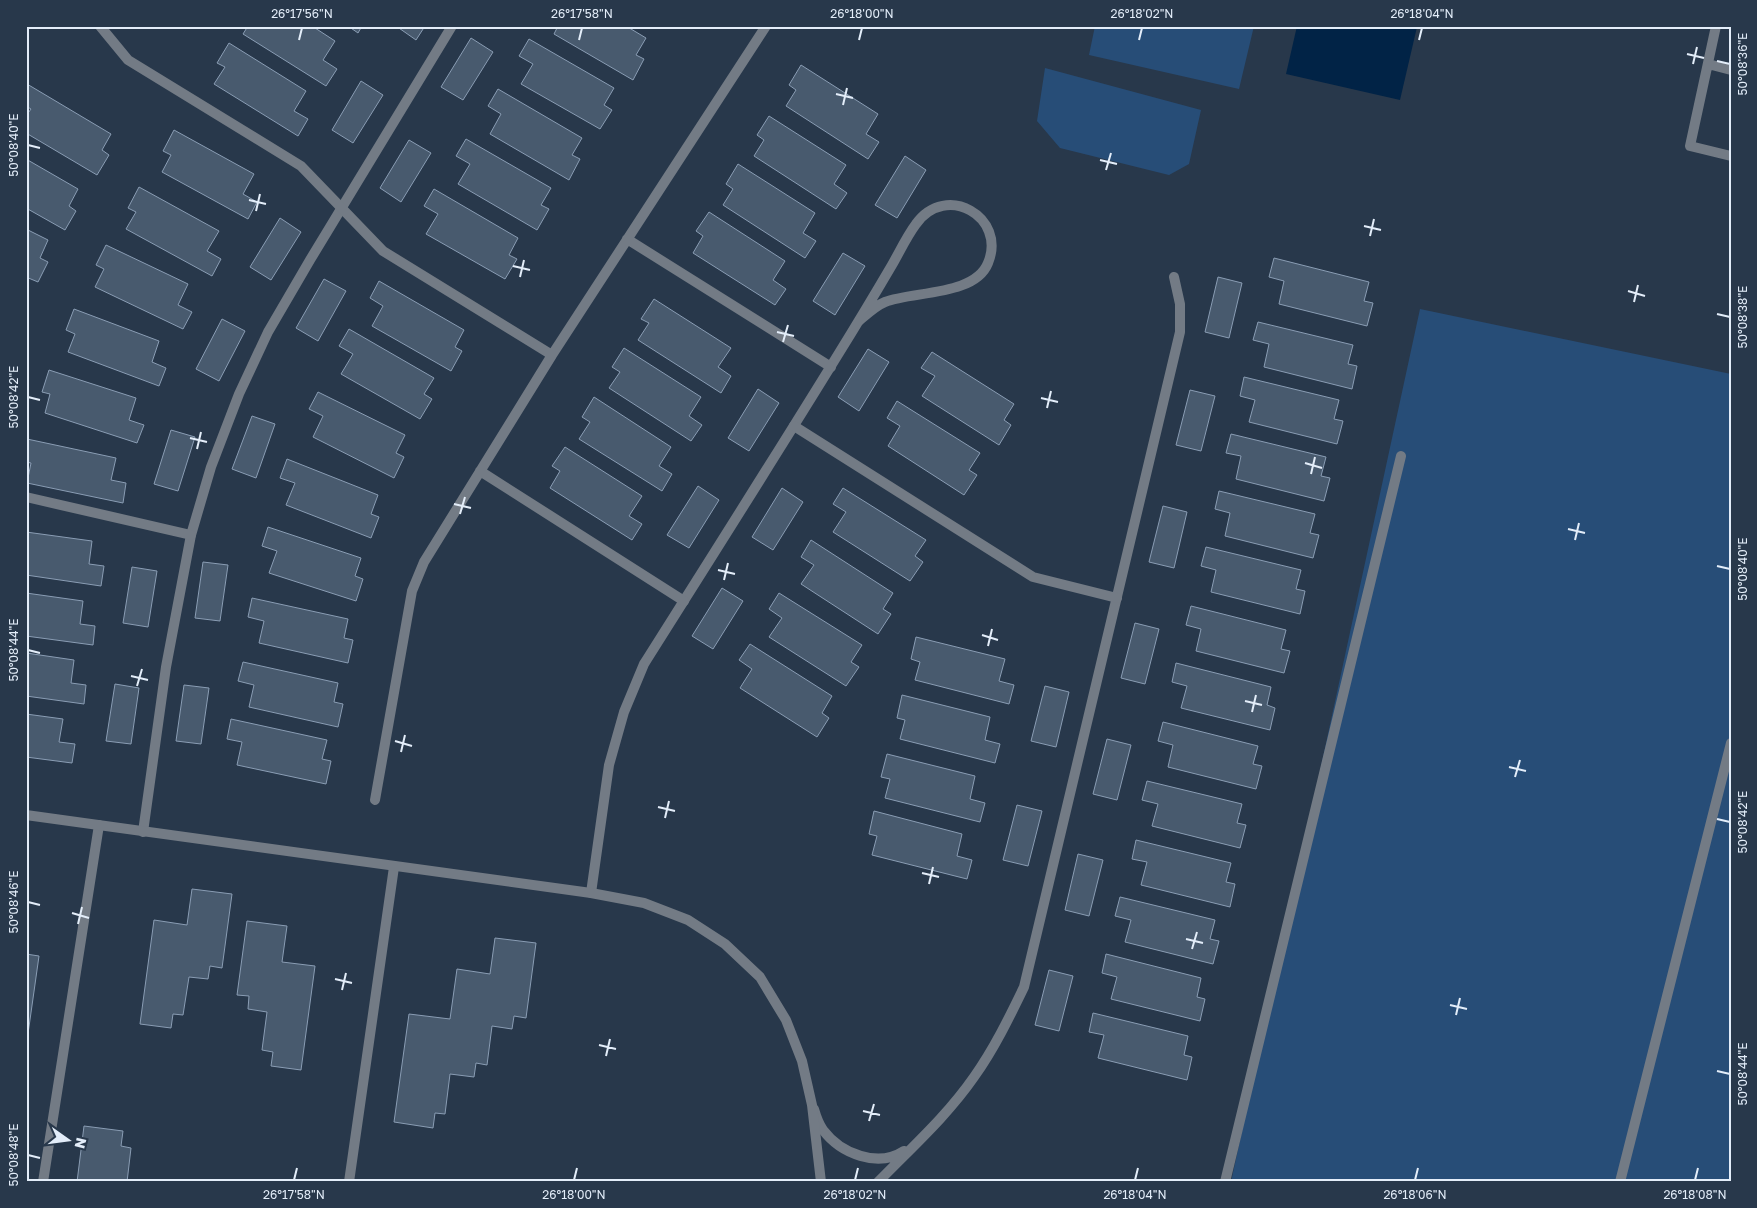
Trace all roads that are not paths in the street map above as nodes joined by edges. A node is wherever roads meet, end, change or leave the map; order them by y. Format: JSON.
{"nodes":[{"id":1,"x":100,"y":26,"type":"edge"},
{"id":2,"x":452,"y":26,"type":"edge"},
{"id":3,"x":766,"y":26,"type":"edge"},
{"id":4,"x":1716,"y":26,"type":"edge"},
{"id":5,"x":1708,"y":64,"type":"junction"},
{"id":6,"x":1731,"y":70,"type":"edge"},
{"id":7,"x":1731,"y":156,"type":"edge"},
{"id":8,"x":341,"y":208,"type":"junction"},
{"id":9,"x":627,"y":239,"type":"junction"},
{"id":10,"x":1174,"y":277,"type":"dead end"},
{"id":11,"x":859,"y":321,"type":"junction"},
{"id":12,"x":552,"y":355,"type":"junction"},
{"id":13,"x":831,"y":367,"type":"junction"},
{"id":14,"x":794,"y":426,"type":"junction"},
{"id":15,"x":1401,"y":456,"type":"dead end"},
{"id":16,"x":480,"y":471,"type":"junction"},
{"id":17,"x":26,"y":497,"type":"edge"},
{"id":18,"x":191,"y":534,"type":"junction"},
{"id":19,"x":1116,"y":598,"type":"junction"},
{"id":20,"x":684,"y":601,"type":"junction"},
{"id":21,"x":1731,"y":743,"type":"edge"},
{"id":22,"x":375,"y":800,"type":"dead end"},
{"id":23,"x":26,"y":815,"type":"edge"},
{"id":24,"x":99,"y":825,"type":"junction"},
{"id":25,"x":143,"y":832,"type":"junction"},
{"id":26,"x":394,"y":867,"type":"junction"},
{"id":27,"x":590,"y":893,"type":"junction"},
{"id":28,"x":812,"y":1105,"type":"junction"},
{"id":29,"x":916,"y":1143,"type":"junction"},
{"id":30,"x":43,"y":1182,"type":"edge"},
{"id":31,"x":349,"y":1182,"type":"edge"},
{"id":32,"x":820,"y":1182,"type":"edge"},
{"id":33,"x":878,"y":1182,"type":"edge"},
{"id":34,"x":1225,"y":1182,"type":"edge"},
{"id":35,"x":1620,"y":1182,"type":"edge"}],
"edges":[{"from":1,"to":8,"type":"street"},
{"from":2,"to":8,"type":"street"},
{"from":3,"to":9,"type":"street"},
{"from":4,"to":5,"type":"street"},
{"from":5,"to":6,"type":"street"},
{"from":5,"to":7,"type":"street"},
{"from":8,"to":12,"type":"street"},
{"from":8,"to":18,"type":"street"},
{"from":9,"to":12,"type":"street"},
{"from":9,"to":13,"type":"street"},
{"from":10,"to":19,"type":"street"},
{"from":11,"to":11,"type":"street"},
{"from":11,"to":13,"type":"street"},
{"from":12,"to":16,"type":"street"},
{"from":13,"to":14,"type":"street"},
{"from":14,"to":19,"type":"street"},
{"from":14,"to":20,"type":"street"},
{"from":15,"to":34,"type":"street"},
{"from":16,"to":20,"type":"street"},
{"from":16,"to":22,"type":"street"},
{"from":17,"to":18,"type":"street"},
{"from":18,"to":25,"type":"street"},
{"from":19,"to":29,"type":"street"},
{"from":20,"to":27,"type":"street"},
{"from":21,"to":35,"type":"street"},
{"from":23,"to":24,"type":"street"},
{"from":24,"to":25,"type":"street"},
{"from":24,"to":30,"type":"street"},
{"from":25,"to":26,"type":"street"},
{"from":26,"to":27,"type":"street"},
{"from":26,"to":31,"type":"street"},
{"from":27,"to":28,"type":"street"},
{"from":28,"to":29,"type":"street"},
{"from":28,"to":32,"type":"street"},
{"from":29,"to":33,"type":"street"}]}
